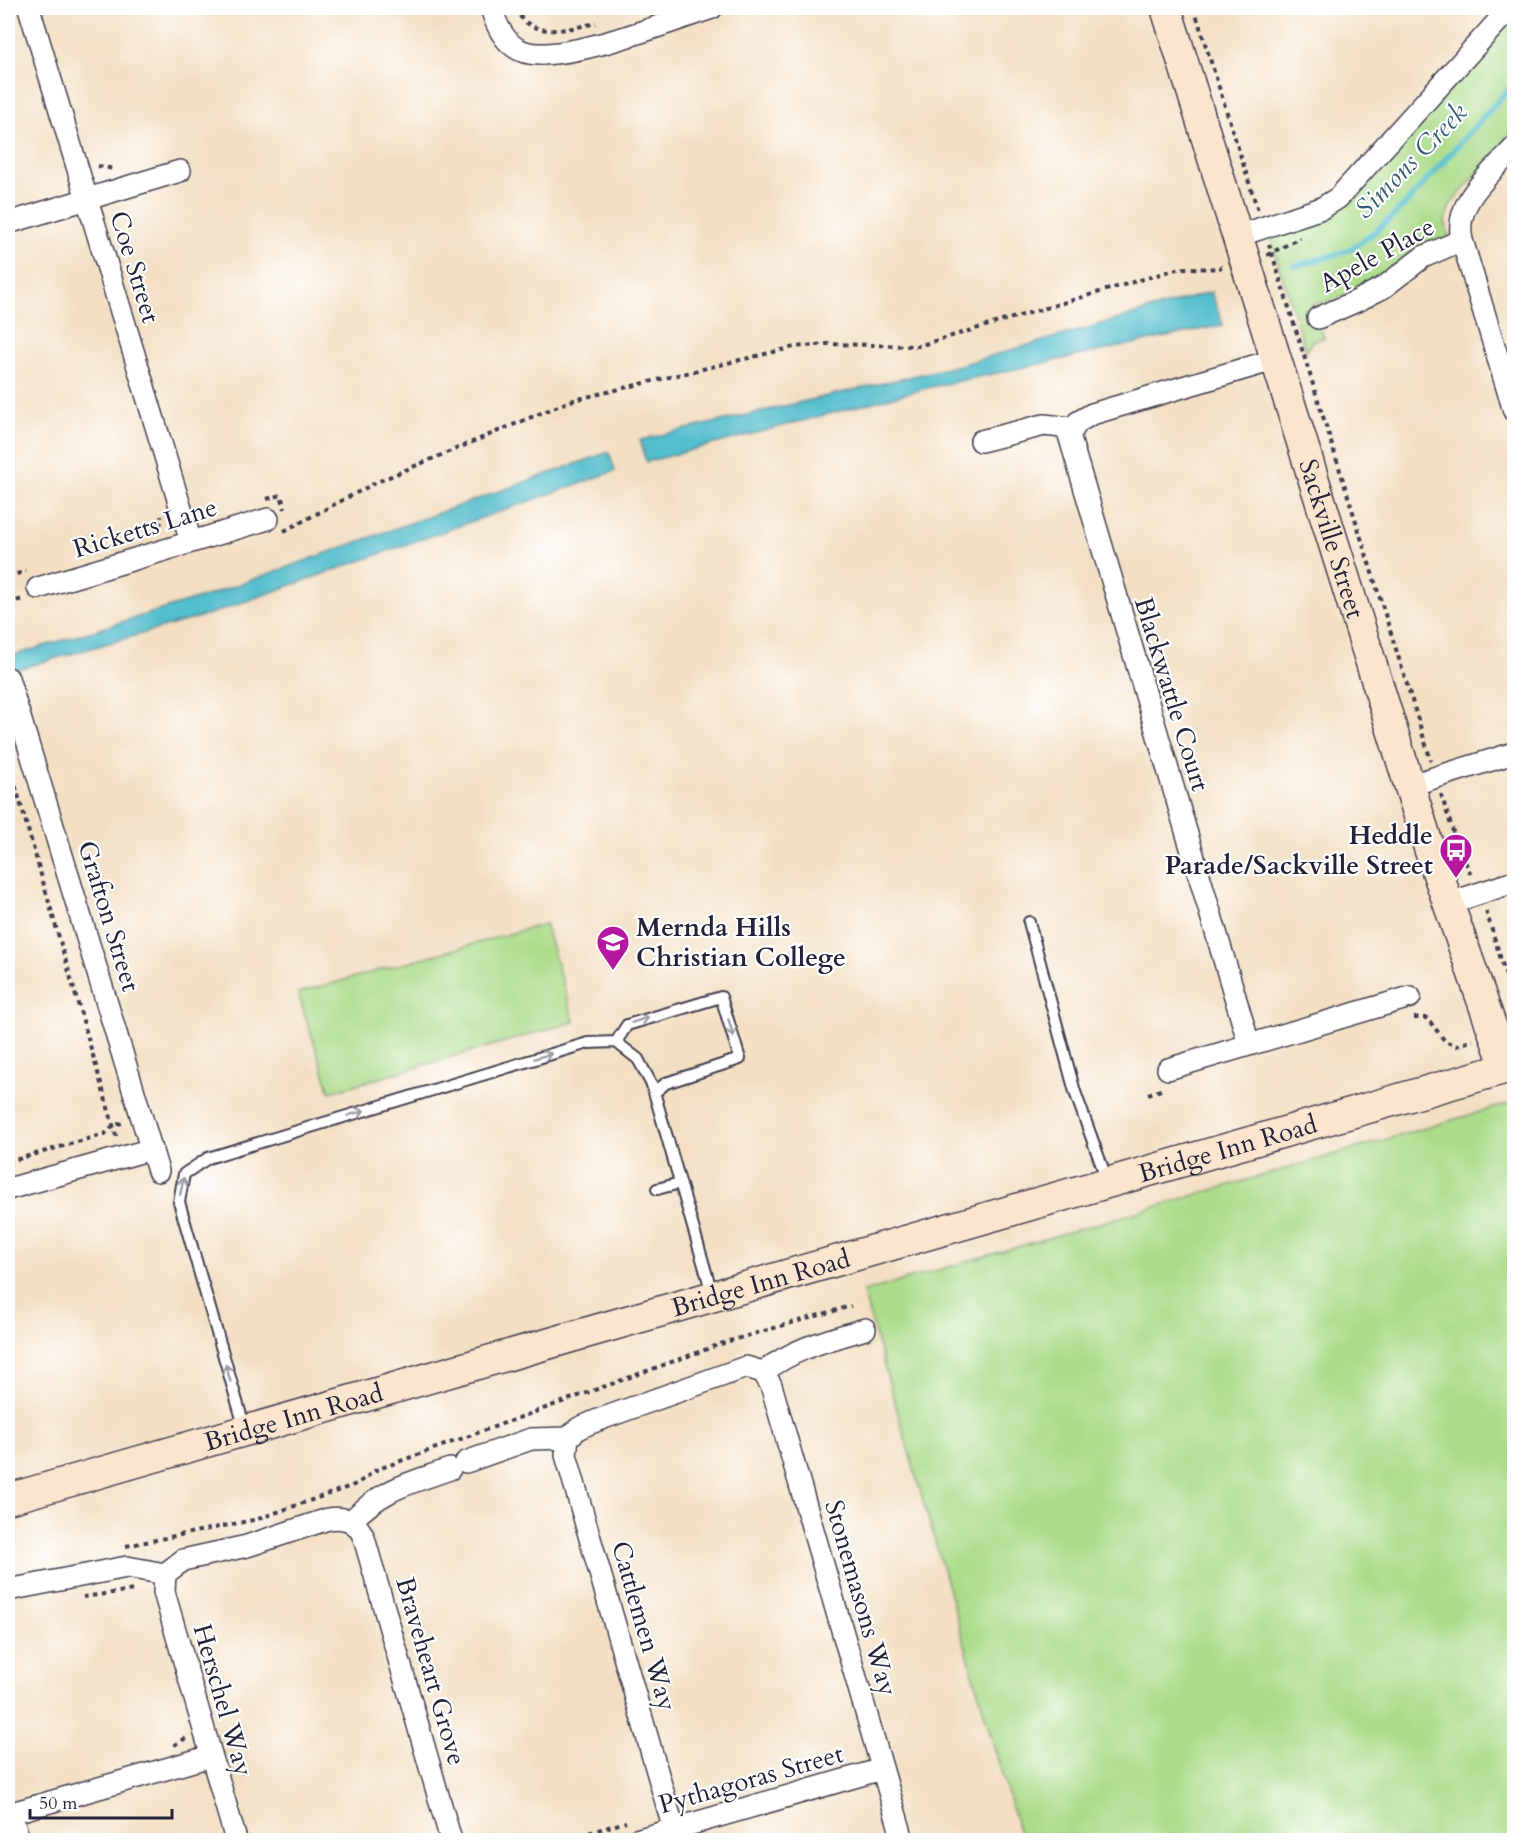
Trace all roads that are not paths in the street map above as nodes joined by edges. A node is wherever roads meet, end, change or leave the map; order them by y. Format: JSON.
{"nodes":[{"id":1,"x":29,"y":8,"type":"edge"},
{"id":2,"x":491,"y":8,"type":"edge"},
{"id":3,"x":712,"y":8,"type":"edge"},
{"id":4,"x":1166,"y":8,"type":"edge"},
{"id":5,"x":1510,"y":8,"type":"edge"},
{"id":6,"x":1515,"y":148,"type":"edge"},
{"id":7,"x":180,"y":171,"type":"dead end"},
{"id":8,"x":86,"y":199,"type":"junction"},
{"id":9,"x":8,"y":223,"type":"edge"},
{"id":10,"x":1462,"y":240,"type":"junction"},
{"id":11,"x":1255,"y":245,"type":"junction"},
{"id":12,"x":1318,"y":318,"type":"dead end"},
{"id":13,"x":1277,"y":359,"type":"junction"},
{"id":14,"x":1515,"y":411,"type":"edge"},
{"id":15,"x":1071,"y":428,"type":"junction"},
{"id":16,"x":981,"y":441,"type":"dead end"},
{"id":17,"x":275,"y":518,"type":"road end"},
{"id":18,"x":191,"y":542,"type":"junction"},
{"id":19,"x":34,"y":593,"type":"road end"},
{"id":20,"x":8,"y":678,"type":"edge"},
{"id":21,"x":16,"y":738,"type":"edge"},
{"id":22,"x":1515,"y":753,"type":"edge"},
{"id":23,"x":1423,"y":781,"type":"junction"},
{"id":24,"x":1515,"y":882,"type":"edge"},
{"id":25,"x":1450,"y":903,"type":"junction"},
{"id":26,"x":1029,"y":922,"type":"dead end"},
{"id":27,"x":1410,"y":997,"type":"dead end"},
{"id":28,"x":616,"y":1042,"type":"junction"},
{"id":29,"x":1249,"y":1044,"type":"junction"},
{"id":30,"x":1510,"y":1067,"type":"edge"},
{"id":31,"x":1169,"y":1078,"type":"road end"},
{"id":32,"x":654,"y":1093,"type":"junction"},
{"id":33,"x":152,"y":1149,"type":"junction"},
{"id":34,"x":158,"y":1171,"type":"dead end"},
{"id":35,"x":680,"y":1183,"type":"junction"},
{"id":36,"x":1108,"y":1183,"type":"junction"},
{"id":37,"x":8,"y":1189,"type":"edge"},
{"id":38,"x":657,"y":1189,"type":"dead end"},
{"id":39,"x":713,"y":1296,"type":"junction"},
{"id":40,"x":865,"y":1329,"type":"dead end"},
{"id":41,"x":763,"y":1372,"type":"junction"},
{"id":42,"x":245,"y":1429,"type":"junction"},
{"id":43,"x":568,"y":1438,"type":"junction"},
{"id":44,"x":8,"y":1499,"type":"edge"},
{"id":45,"x":351,"y":1521,"type":"junction"},
{"id":46,"x":165,"y":1574,"type":"junction"},
{"id":47,"x":8,"y":1590,"type":"edge"},
{"id":48,"x":212,"y":1756,"type":"junction"},
{"id":49,"x":882,"y":1769,"type":"junction"},
{"id":50,"x":9,"y":1814,"type":"edge"},
{"id":51,"x":674,"y":1830,"type":"junction"},
{"id":52,"x":19,"y":1840,"type":"edge"},
{"id":53,"x":236,"y":1840,"type":"edge"},
{"id":54,"x":451,"y":1840,"type":"edge"},
{"id":55,"x":636,"y":1840,"type":"edge"},
{"id":56,"x":903,"y":1840,"type":"edge"}],
"edges":[{"from":1,"to":8,"type":"street","name":"Coe Street"},
{"from":2,"to":3,"type":"street"},
{"from":4,"to":11,"type":"main road","name":"Sackville Street"},
{"from":5,"to":11,"type":"street"},
{"from":6,"to":10,"type":"street"},
{"from":7,"to":8,"type":"street"},
{"from":8,"to":9,"type":"street"},
{"from":8,"to":18,"type":"street","name":"Coe Street"},
{"from":10,"to":12,"type":"street","name":"Apele Place"},
{"from":10,"to":14,"type":"street"},
{"from":11,"to":13,"type":"main road","name":"Sackville Street"},
{"from":13,"to":15,"type":"street"},
{"from":13,"to":23,"type":"main road","name":"Sackville Street"},
{"from":15,"to":16,"type":"street"},
{"from":15,"to":29,"type":"street","name":"Blackwattle Court"},
{"from":17,"to":18,"type":"street","name":"Ricketts Lane"},
{"from":18,"to":19,"type":"street","name":"Ricketts Lane"},
{"from":20,"to":21,"type":"street","name":"Grafton Street"},
{"from":21,"to":33,"type":"street","name":"Grafton Street"},
{"from":22,"to":23,"type":"street"},
{"from":23,"to":25,"type":"main road","name":"Sackville Street"},
{"from":24,"to":25,"type":"street"},
{"from":25,"to":30,"type":"main road","name":"Sackville Street"},
{"from":26,"to":36,"type":"lane"},
{"from":27,"to":29,"type":"street"},
{"from":28,"to":32,"type":"lane"},
{"from":28,"to":32,"type":"lane","one_way":true},
{"from":42,"to":28,"type":"lane","one_way":true},
{"from":29,"to":31,"type":"street"},
{"from":30,"to":36,"type":"main road","name":"Bridge Inn Road"},
{"from":32,"to":35,"type":"lane"},
{"from":33,"to":34,"type":"street","name":"Grafton Street"},
{"from":33,"to":37,"type":"street"},
{"from":35,"to":38,"type":"lane"},
{"from":35,"to":39,"type":"lane"},
{"from":36,"to":39,"type":"main road","name":"Bridge Inn Road"},
{"from":39,"to":42,"type":"main road","name":"Bridge Inn Road"},
{"from":40,"to":41,"type":"street"},
{"from":41,"to":43,"type":"street"},
{"from":41,"to":49,"type":"street","name":"Stonemasons Way"},
{"from":42,"to":44,"type":"main road","name":"Bridge Inn Road"},
{"from":43,"to":45,"type":"street"},
{"from":43,"to":51,"type":"street","name":"Cattlemen Way"},
{"from":45,"to":46,"type":"street"},
{"from":45,"to":54,"type":"street","name":"Braveheart Grove"},
{"from":46,"to":47,"type":"street"},
{"from":46,"to":48,"type":"street","name":"Herschel Way"},
{"from":48,"to":50,"type":"street"},
{"from":48,"to":53,"type":"street","name":"Herschel Way"},
{"from":49,"to":51,"type":"street","name":"Pythagoras Street"},
{"from":49,"to":56,"type":"street","name":"Stonemasons Way"},
{"from":50,"to":52,"type":"street"},
{"from":51,"to":55,"type":"street","name":"Pythagoras Street"}]}
